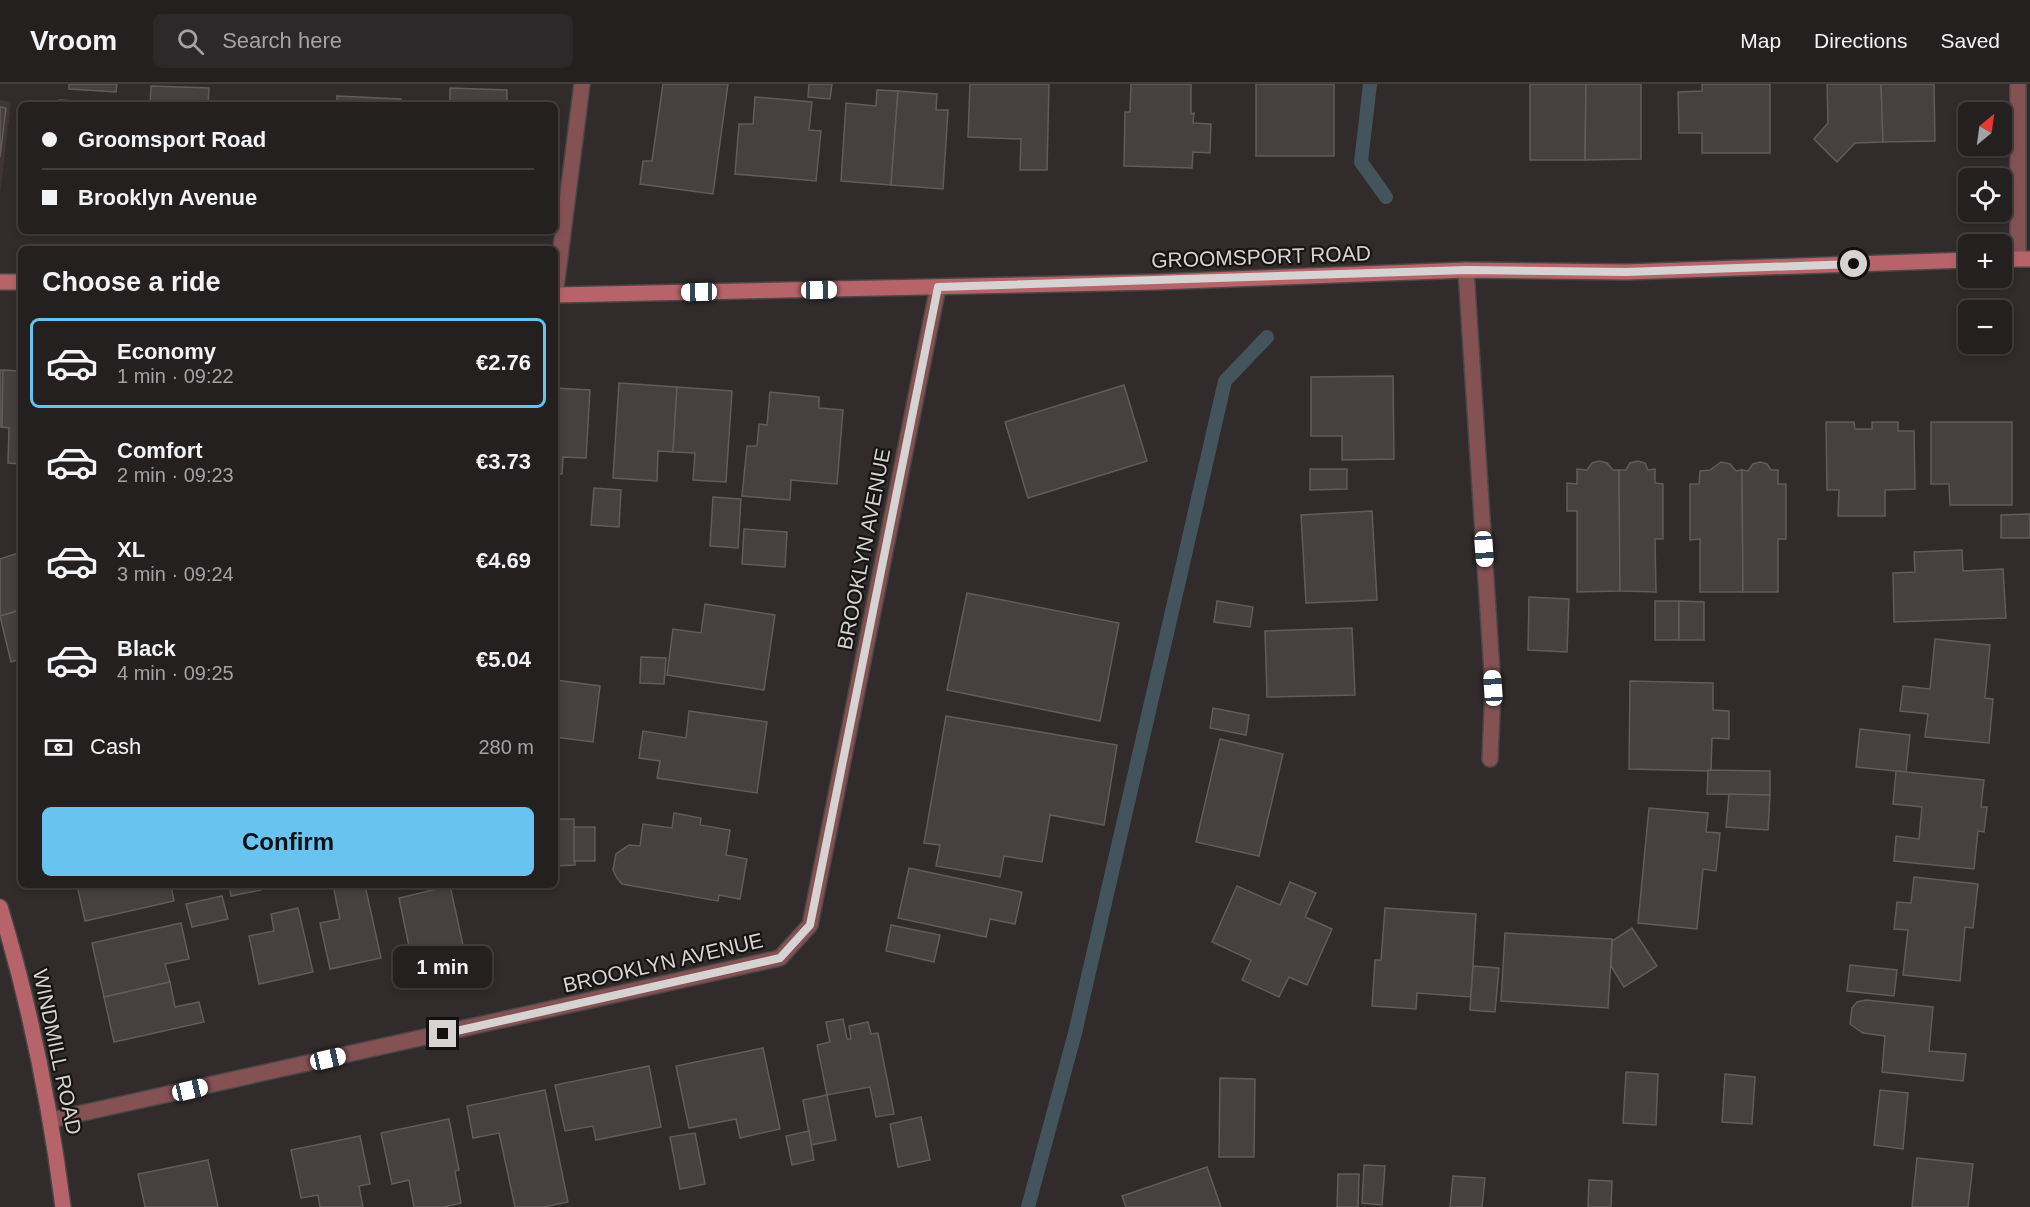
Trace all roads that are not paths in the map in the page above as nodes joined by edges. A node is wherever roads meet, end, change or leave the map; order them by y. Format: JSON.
{"nodes":[{"id":1,"x":582,"y":84,"type":"edge"},
{"id":2,"x":2018,"y":84,"type":"edge"},
{"id":3,"x":2024,"y":259,"type":"edge"},
{"id":4,"x":1958,"y":260,"type":"edge"},
{"id":5,"x":1466,"y":270,"type":"junction"},
{"id":6,"x":558,"y":272,"type":"edge"},
{"id":7,"x":0,"y":282,"type":"edge"},
{"id":8,"x":18,"y":282,"type":"edge"},
{"id":9,"x":938,"y":287,"type":"junction"},
{"id":10,"x":558,"y":296,"type":"edge"},
{"id":11,"x":1490,"y":759,"type":"dead end"},
{"id":12,"x":0,"y":907,"type":"edge"},
{"id":13,"x":51,"y":1120,"type":"junction"},
{"id":14,"x":63,"y":1207,"type":"edge"}],
"edges":[{"from":1,"to":6,"type":"street"},
{"from":2,"to":3,"type":"street"},
{"from":4,"to":5,"type":"main road","name":"GROOMSPORT ROAD"},
{"from":5,"to":9,"type":"main road","name":"GROOMSPORT ROAD"},
{"from":5,"to":11,"type":"street"},
{"from":7,"to":8,"type":"main road"},
{"from":9,"to":10,"type":"main road","name":"GROOMSPORT ROAD"},
{"from":9,"to":13,"type":"street","name":"BROOKLYN AVENUE"},
{"from":12,"to":13,"type":"main road","name":"WINDMILL ROAD"},
{"from":13,"to":14,"type":"main road","name":"WINDMILL ROAD"}]}
